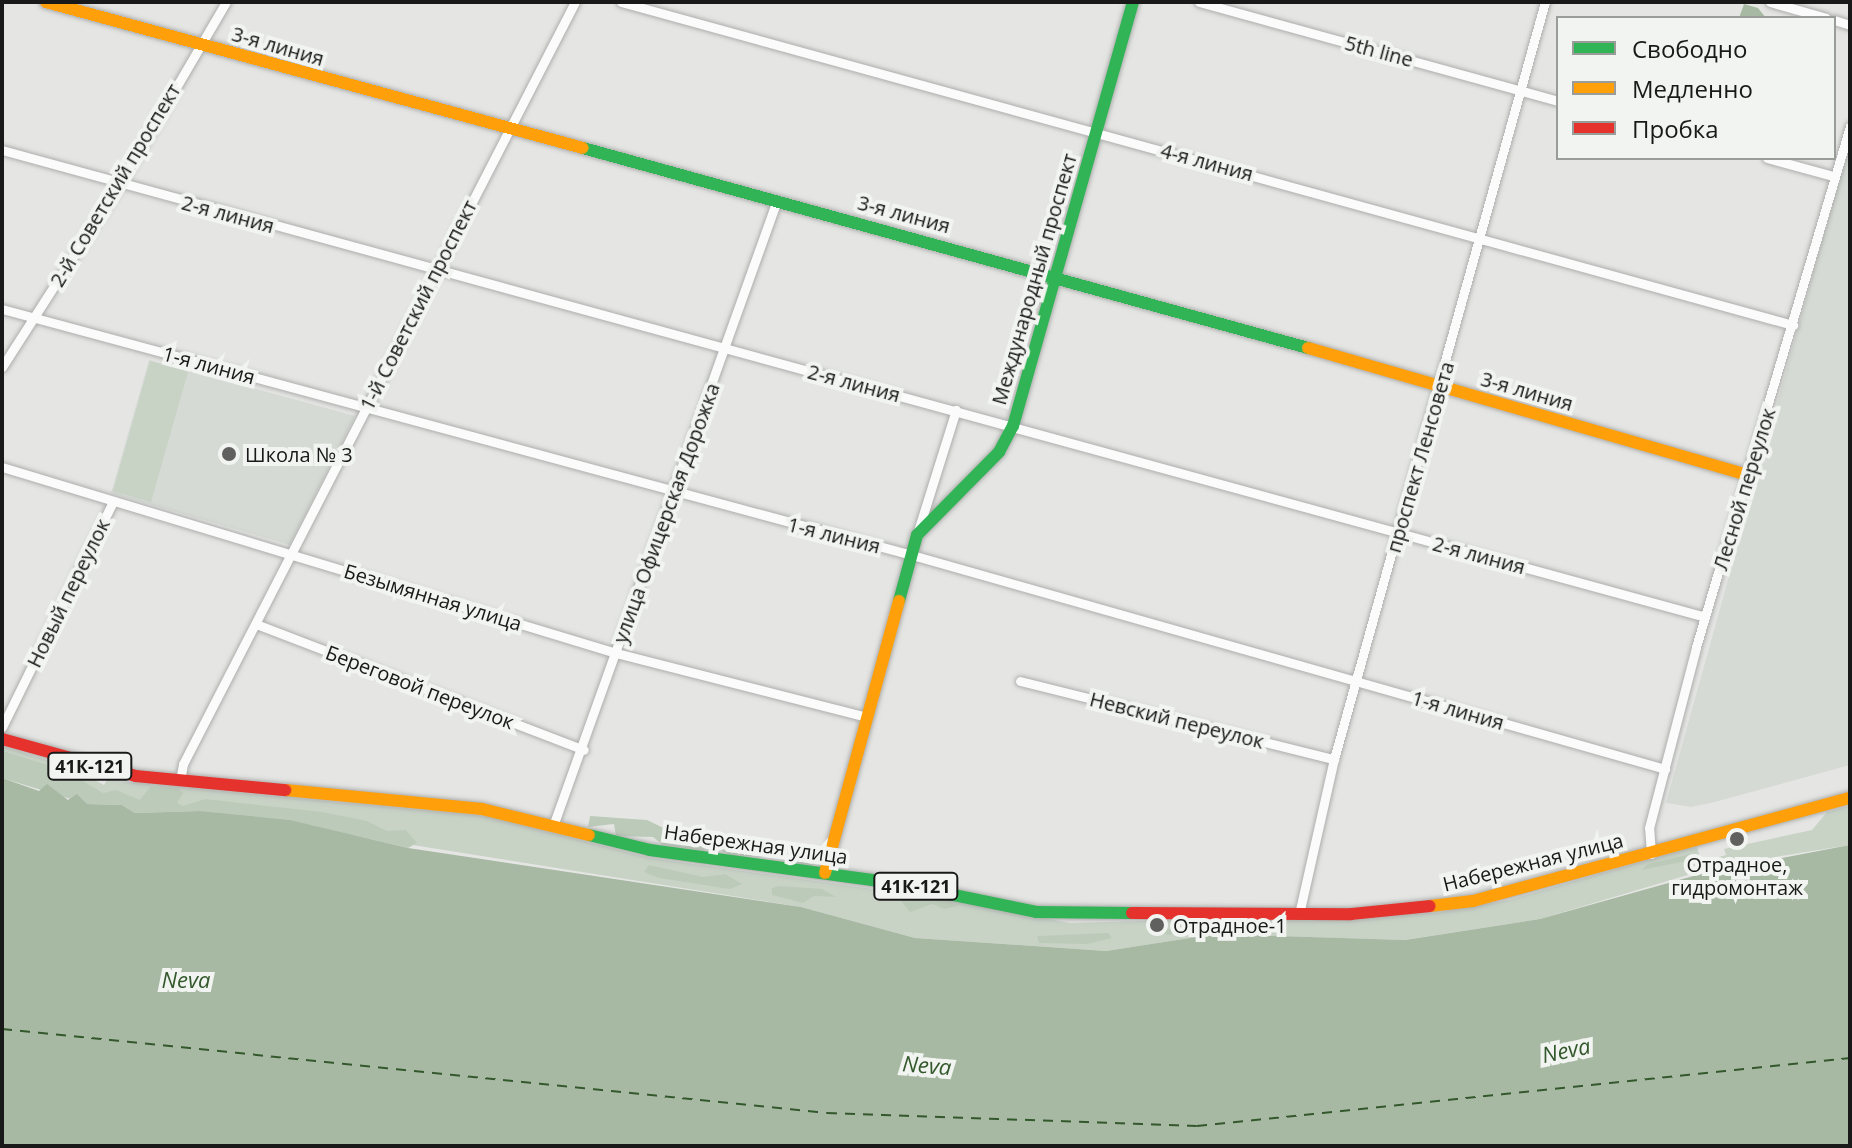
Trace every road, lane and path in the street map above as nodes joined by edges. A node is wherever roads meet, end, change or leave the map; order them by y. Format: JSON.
{"nodes":[{"id":1,"x":46,"y":2,"type":"edge"},
{"id":2,"x":226,"y":2,"type":"edge"},
{"id":3,"x":575,"y":2,"type":"edge"},
{"id":4,"x":621,"y":2,"type":"edge"},
{"id":5,"x":1133,"y":2,"type":"edge"},
{"id":6,"x":1199,"y":2,"type":"edge"},
{"id":7,"x":1545,"y":2,"type":"edge"},
{"id":8,"x":1770,"y":2,"type":"edge"},
{"id":9,"x":1819,"y":16,"type":"edge"},
{"id":10,"x":200,"y":45,"type":"junction"},
{"id":11,"x":1520,"y":90,"type":"junction"},
{"id":12,"x":1556,"y":100,"type":"edge"},
{"id":13,"x":1850,"y":126,"type":"edge"},
{"id":14,"x":509,"y":131,"type":"junction"},
{"id":15,"x":1096,"y":132,"type":"junction"},
{"id":16,"x":2,"y":150,"type":"edge"},
{"id":17,"x":1774,"y":160,"type":"edge"},
{"id":18,"x":1833,"y":176,"type":"junction"},
{"id":19,"x":119,"y":185,"type":"junction"},
{"id":20,"x":777,"y":200,"type":"junction"},
{"id":21,"x":1481,"y":236,"type":"junction"},
{"id":22,"x":436,"y":271,"type":"junction"},
{"id":23,"x":1056,"y":276,"type":"junction"},
{"id":24,"x":2,"y":309,"type":"edge"},
{"id":25,"x":34,"y":318,"type":"junction"},
{"id":26,"x":1793,"y":325,"type":"junction"},
{"id":27,"x":725,"y":349,"type":"junction"},
{"id":28,"x":2,"y":367,"type":"edge"},
{"id":29,"x":1441,"y":387,"type":"junction"},
{"id":30,"x":365,"y":408,"type":"junction"},
{"id":31,"x":956,"y":410,"type":"junction"},
{"id":32,"x":1013,"y":426,"type":"junction"},
{"id":33,"x":2,"y":467,"type":"edge"},
{"id":34,"x":1748,"y":475,"type":"junction"},
{"id":35,"x":671,"y":494,"type":"junction"},
{"id":36,"x":113,"y":501,"type":"junction"},
{"id":37,"x":1399,"y":532,"type":"junction"},
{"id":38,"x":917,"y":535,"type":"junction"},
{"id":39,"x":290,"y":553,"type":"junction"},
{"id":40,"x":912,"y":555,"type":"junction"},
{"id":41,"x":1705,"y":617,"type":"junction"},
{"id":42,"x":256,"y":624,"type":"junction"},
{"id":43,"x":616,"y":653,"type":"junction"},
{"id":44,"x":1020,"y":681,"type":"dead end"},
{"id":45,"x":1356,"y":681,"type":"junction"},
{"id":46,"x":867,"y":717,"type":"junction"},
{"id":47,"x":2,"y":727,"type":"edge"},
{"id":48,"x":2,"y":739,"type":"edge"},
{"id":49,"x":584,"y":750,"type":"junction"},
{"id":50,"x":1334,"y":759,"type":"junction"},
{"id":51,"x":1665,"y":769,"type":"junction"},
{"id":52,"x":180,"y":781,"type":"junction"},
{"id":53,"x":1850,"y":798,"type":"edge"},
{"id":54,"x":553,"y":826,"type":"junction"},
{"id":55,"x":1651,"y":854,"type":"junction"},
{"id":56,"x":825,"y":873,"type":"junction"},
{"id":57,"x":1299,"y":914,"type":"junction"}],
"edges":[{"from":1,"to":10,"type":"street","name":"3-я линия"},
{"from":2,"to":10,"type":"street","name":"2-й Советский проспект"},
{"from":3,"to":14,"type":"street","name":"1-й Советский проспект"},
{"from":4,"to":15,"type":"street","name":"4-я линия"},
{"from":5,"to":15,"type":"street","name":"Международный проспект"},
{"from":6,"to":11,"type":"street","name":"5th line"},
{"from":7,"to":11,"type":"street","name":"проспект Ленсовета"},
{"from":8,"to":9,"type":"street"},
{"from":10,"to":14,"type":"street","name":"3-я линия"},
{"from":10,"to":19,"type":"street","name":"2-й Советский проспект"},
{"from":11,"to":12,"type":"street","name":"5th line"},
{"from":11,"to":21,"type":"street","name":"проспект Ленсовета"},
{"from":13,"to":18,"type":"street","name":"Лесной переулок"},
{"from":14,"to":20,"type":"street","name":"3-я линия"},
{"from":14,"to":22,"type":"street","name":"1-й Советский проспект"},
{"from":15,"to":21,"type":"street","name":"4-я линия"},
{"from":15,"to":23,"type":"street","name":"Международный проспект"},
{"from":16,"to":19,"type":"street","name":"2-я линия"},
{"from":17,"to":18,"type":"street"},
{"from":18,"to":26,"type":"street","name":"Лесной переулок"},
{"from":19,"to":22,"type":"street","name":"2-я линия"},
{"from":19,"to":25,"type":"street","name":"2-й Советский проспект"},
{"from":20,"to":23,"type":"street","name":"3-я линия"},
{"from":20,"to":27,"type":"street","name":"улица Офицерская Дорожка"},
{"from":21,"to":26,"type":"street","name":"4-я линия"},
{"from":21,"to":29,"type":"street","name":"проспект Ленсовета"},
{"from":22,"to":27,"type":"street","name":"2-я линия"},
{"from":22,"to":30,"type":"street","name":"1-й Советский проспект"},
{"from":23,"to":29,"type":"street","name":"3-я линия"},
{"from":23,"to":32,"type":"street","name":"Международный проспект"},
{"from":24,"to":25,"type":"street","name":"1-я линия"},
{"from":25,"to":28,"type":"street","name":"2-й Советский проспект"},
{"from":25,"to":30,"type":"street","name":"1-я линия"},
{"from":26,"to":34,"type":"street","name":"Лесной переулок"},
{"from":27,"to":31,"type":"street","name":"2-я линия"},
{"from":27,"to":35,"type":"street","name":"улица Офицерская Дорожка"},
{"from":29,"to":34,"type":"street","name":"3-я линия"},
{"from":29,"to":37,"type":"street","name":"проспект Ленсовета"},
{"from":30,"to":35,"type":"street","name":"1-я линия"},
{"from":30,"to":39,"type":"street","name":"1-й Советский проспект"},
{"from":31,"to":32,"type":"street","name":"2-я линия"},
{"from":31,"to":38,"type":"street"},
{"from":32,"to":37,"type":"street","name":"2-я линия"},
{"from":32,"to":38,"type":"street","name":"Международный проспект"},
{"from":33,"to":36,"type":"street","name":"Безымянная улица"},
{"from":34,"to":41,"type":"street","name":"Лесной переулок"},
{"from":35,"to":40,"type":"street","name":"1-я линия"},
{"from":35,"to":43,"type":"street","name":"улица Офицерская Дорожка"},
{"from":36,"to":39,"type":"street","name":"Безымянная улица"},
{"from":36,"to":47,"type":"street","name":"Новый переулок"},
{"from":37,"to":41,"type":"street","name":"2-я линия"},
{"from":37,"to":45,"type":"street","name":"проспект Ленсовета"},
{"from":38,"to":40,"type":"street"},
{"from":39,"to":42,"type":"street","name":"1-й Советский проспект"},
{"from":39,"to":43,"type":"street","name":"Безымянная улица"},
{"from":40,"to":45,"type":"street","name":"1-я линия"},
{"from":40,"to":46,"type":"street"},
{"from":41,"to":51,"type":"street","name":"Лесной переулок"},
{"from":42,"to":49,"type":"street","name":"Береговой переулок"},
{"from":42,"to":52,"type":"street","name":"1-й Советский проспект"},
{"from":43,"to":46,"type":"street","name":"Безымянная улица"},
{"from":43,"to":49,"type":"street","name":"улица Офицерская Дорожка"},
{"from":44,"to":50,"type":"street","name":"Невский переулок"},
{"from":45,"to":50,"type":"street","name":"проспект Ленсовета"},
{"from":45,"to":51,"type":"street","name":"1-я линия"},
{"from":46,"to":56,"type":"street"},
{"from":48,"to":52,"type":"street","name":"Набережная улица","number":"41К-121"},
{"from":49,"to":54,"type":"street","name":"улица Офицерская Дорожка"},
{"from":50,"to":57,"type":"street","name":"проспект Ленсовета"},
{"from":51,"to":55,"type":"street","name":"Лесной переулок"},
{"from":52,"to":54,"type":"street","name":"Набережная улица","number":"41К-121"},
{"from":53,"to":55,"type":"street","number":"41К-121"},
{"from":54,"to":56,"type":"street","name":"Набережная улица","number":"41К-121"},
{"from":55,"to":57,"type":"street","name":"Набережная улица","number":"41К-121"},
{"from":56,"to":57,"type":"street","name":"Набережная улица","number":"41К-121"}]}
